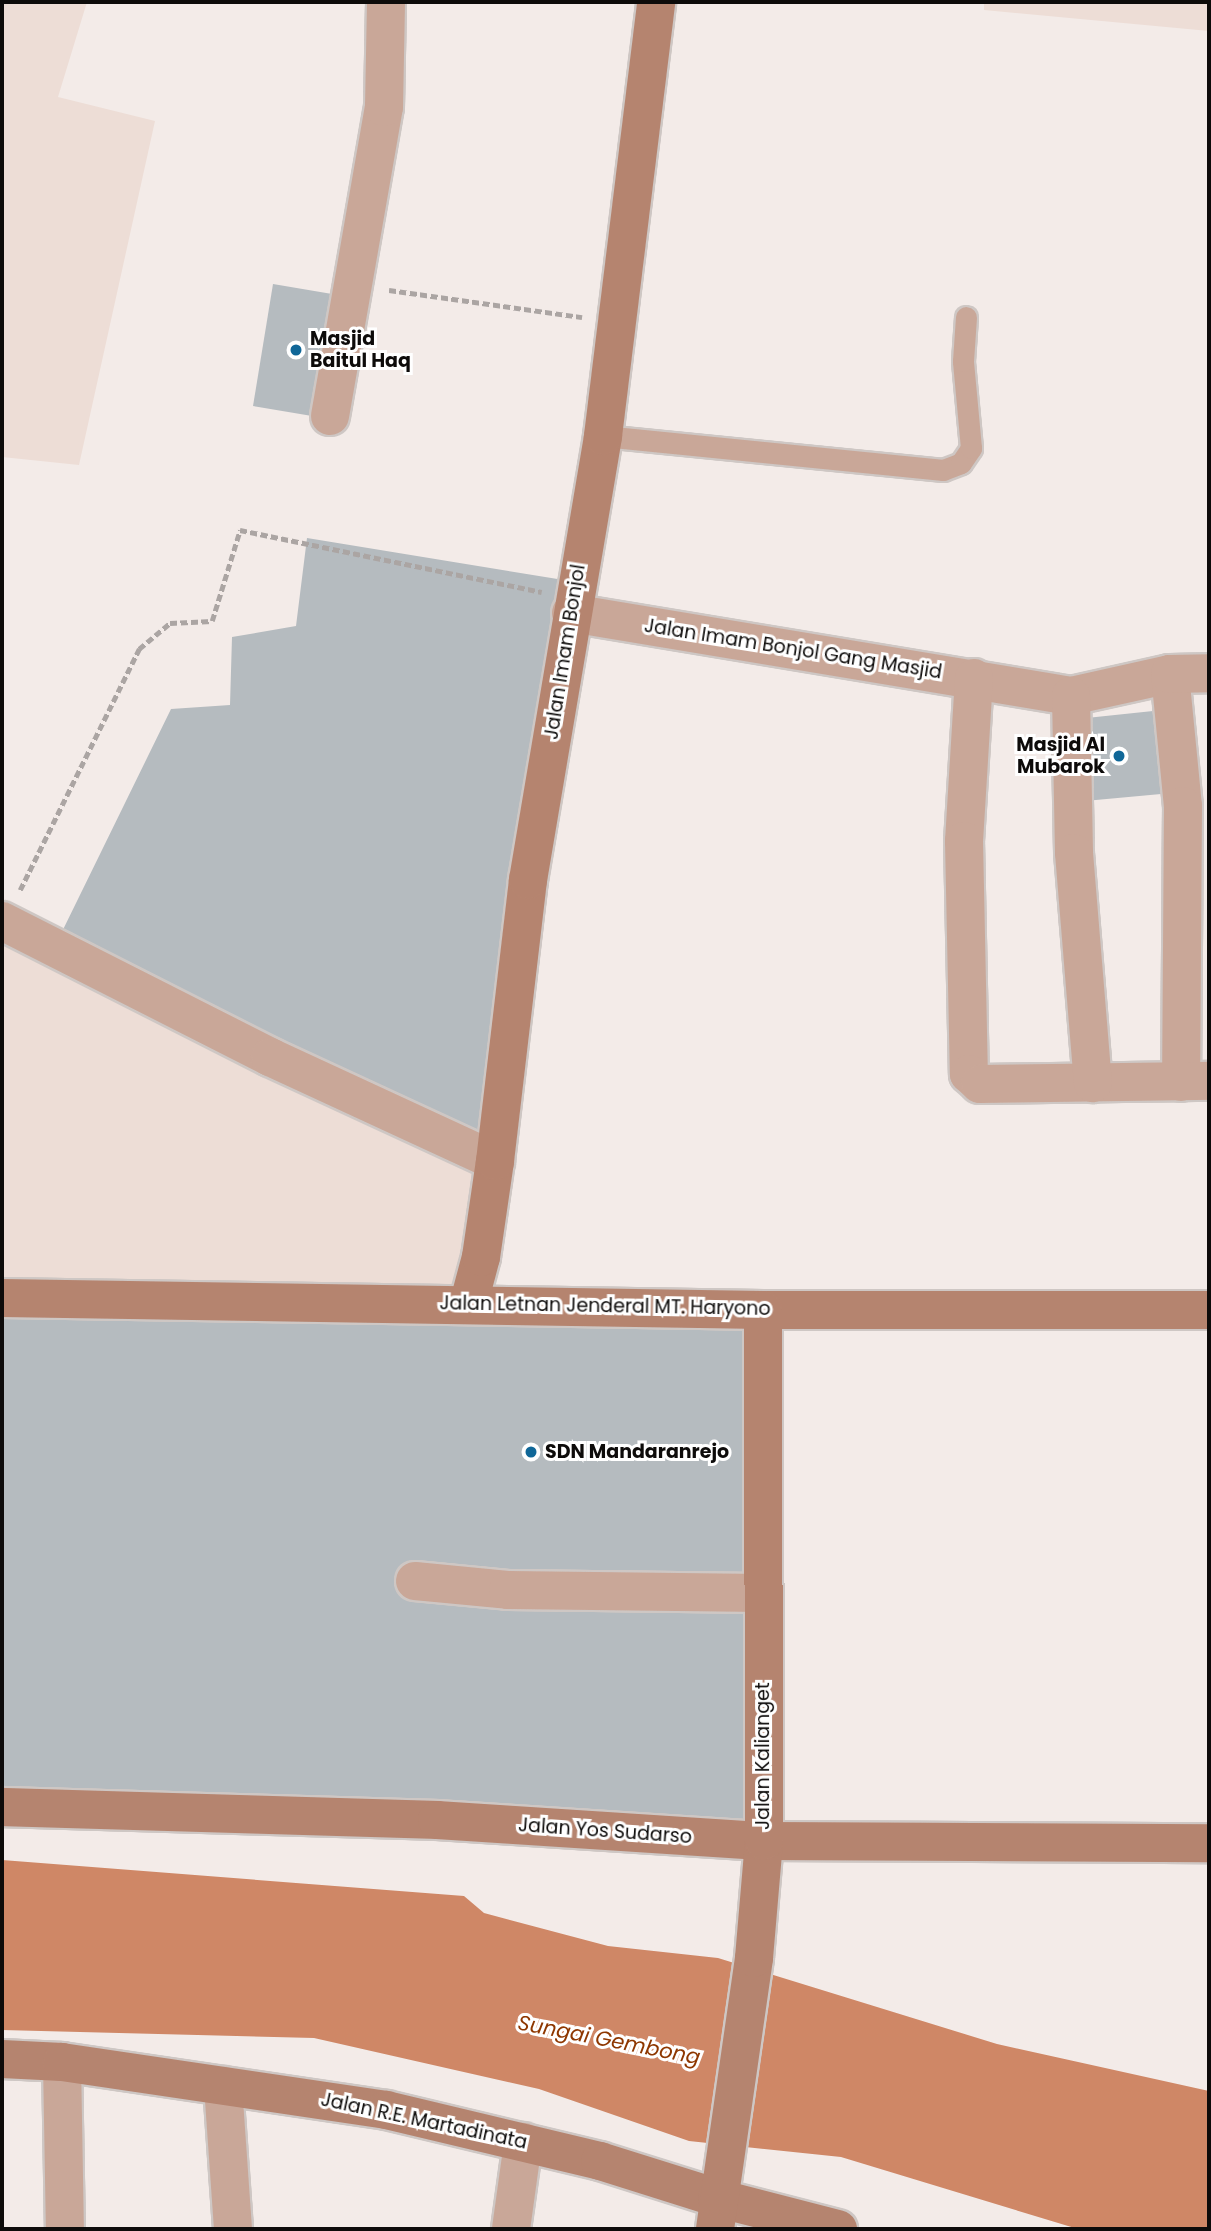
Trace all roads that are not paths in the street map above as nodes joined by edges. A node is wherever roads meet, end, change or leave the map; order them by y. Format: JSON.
{"nodes":[{"id":1,"x":386,"y":2,"type":"edge"},
{"id":2,"x":656,"y":2,"type":"edge"},
{"id":3,"x":966,"y":317,"type":"dead end"},
{"id":4,"x":330,"y":415,"type":"dead end"},
{"id":5,"x":603,"y":436,"type":"junction"},
{"id":6,"x":572,"y":606,"type":"junction"},
{"id":7,"x":1209,"y":673,"type":"edge"},
{"id":8,"x":1170,"y":674,"type":"junction"},
{"id":9,"x":974,"y":678,"type":"junction"},
{"id":10,"x":1071,"y":696,"type":"junction"},
{"id":11,"x":3,"y":922,"type":"edge"},
{"id":12,"x":1195,"y":1082,"type":"edge"},
{"id":13,"x":1094,"y":1083,"type":"junction"},
{"id":14,"x":495,"y":1161,"type":"junction"},
{"id":15,"x":2,"y":1298,"type":"edge"},
{"id":16,"x":470,"y":1302,"type":"junction"},
{"id":17,"x":762,"y":1310,"type":"junction"},
{"id":18,"x":1209,"y":1310,"type":"edge"},
{"id":19,"x":415,"y":1581,"type":"dead end"},
{"id":20,"x":763,"y":1593,"type":"junction"},
{"id":21,"x":2,"y":1807,"type":"edge"},
{"id":22,"x":764,"y":1841,"type":"junction"},
{"id":23,"x":1209,"y":1843,"type":"edge"},
{"id":24,"x":2,"y":2059,"type":"edge"},
{"id":25,"x":62,"y":2062,"type":"junction"},
{"id":26,"x":223,"y":2086,"type":"junction"},
{"id":27,"x":523,"y":2141,"type":"junction"},
{"id":28,"x":719,"y":2197,"type":"edge"},
{"id":29,"x":65,"y":2229,"type":"edge"},
{"id":30,"x":233,"y":2229,"type":"edge"},
{"id":31,"x":512,"y":2229,"type":"edge"},
{"id":32,"x":838,"y":2229,"type":"edge"}],
"edges":[{"from":1,"to":4,"type":"street"},
{"from":2,"to":5,"type":"street","name":"Jalan Imam Bonjol"},
{"from":3,"to":5,"type":"lane"},
{"from":5,"to":6,"type":"street","name":"Jalan Imam Bonjol"},
{"from":6,"to":9,"type":"street","name":"Jalan Imam Bonjol Gang Masjid"},
{"from":6,"to":14,"type":"street","name":"Jalan Imam Bonjol"},
{"from":7,"to":8,"type":"street","name":"Jalan Imam Bonjol Gang Masjid"},
{"from":8,"to":10,"type":"street","name":"Jalan Imam Bonjol Gang Masjid"},
{"from":8,"to":12,"type":"street"},
{"from":9,"to":10,"type":"street","name":"Jalan Imam Bonjol Gang Masjid"},
{"from":9,"to":13,"type":"street"},
{"from":10,"to":13,"type":"street"},
{"from":11,"to":14,"type":"street"},
{"from":12,"to":13,"type":"street"},
{"from":14,"to":16,"type":"street","name":"Jalan Imam Bonjol"},
{"from":15,"to":16,"type":"street","name":"Jalan Letnan Jenderal MT. Haryono"},
{"from":16,"to":17,"type":"street","name":"Jalan Letnan Jenderal MT. Haryono"},
{"from":17,"to":18,"type":"street","name":"Jalan Letnan Jenderal MT. Haryono"},
{"from":17,"to":20,"type":"street","name":"Jalan Kalianget"},
{"from":19,"to":20,"type":"street"},
{"from":20,"to":22,"type":"street","name":"Jalan Kalianget"},
{"from":21,"to":22,"type":"street","name":"Jalan Yos Sudarso"},
{"from":22,"to":23,"type":"street","name":"Jalan Yos Sudarso"},
{"from":22,"to":28,"type":"street","name":"Jalan Kalianget"},
{"from":24,"to":25,"type":"street","name":"Jalan R.E. Martadinata"},
{"from":25,"to":26,"type":"street","name":"Jalan R.E. Martadinata"},
{"from":25,"to":29,"type":"street"},
{"from":26,"to":27,"type":"street","name":"Jalan R.E. Martadinata"},
{"from":26,"to":30,"type":"street"},
{"from":27,"to":28,"type":"street","name":"Jalan R.E. Martadinata"},
{"from":27,"to":31,"type":"street"},
{"from":28,"to":32,"type":"street","name":"Jalan R.E. Martadinata"}]}
